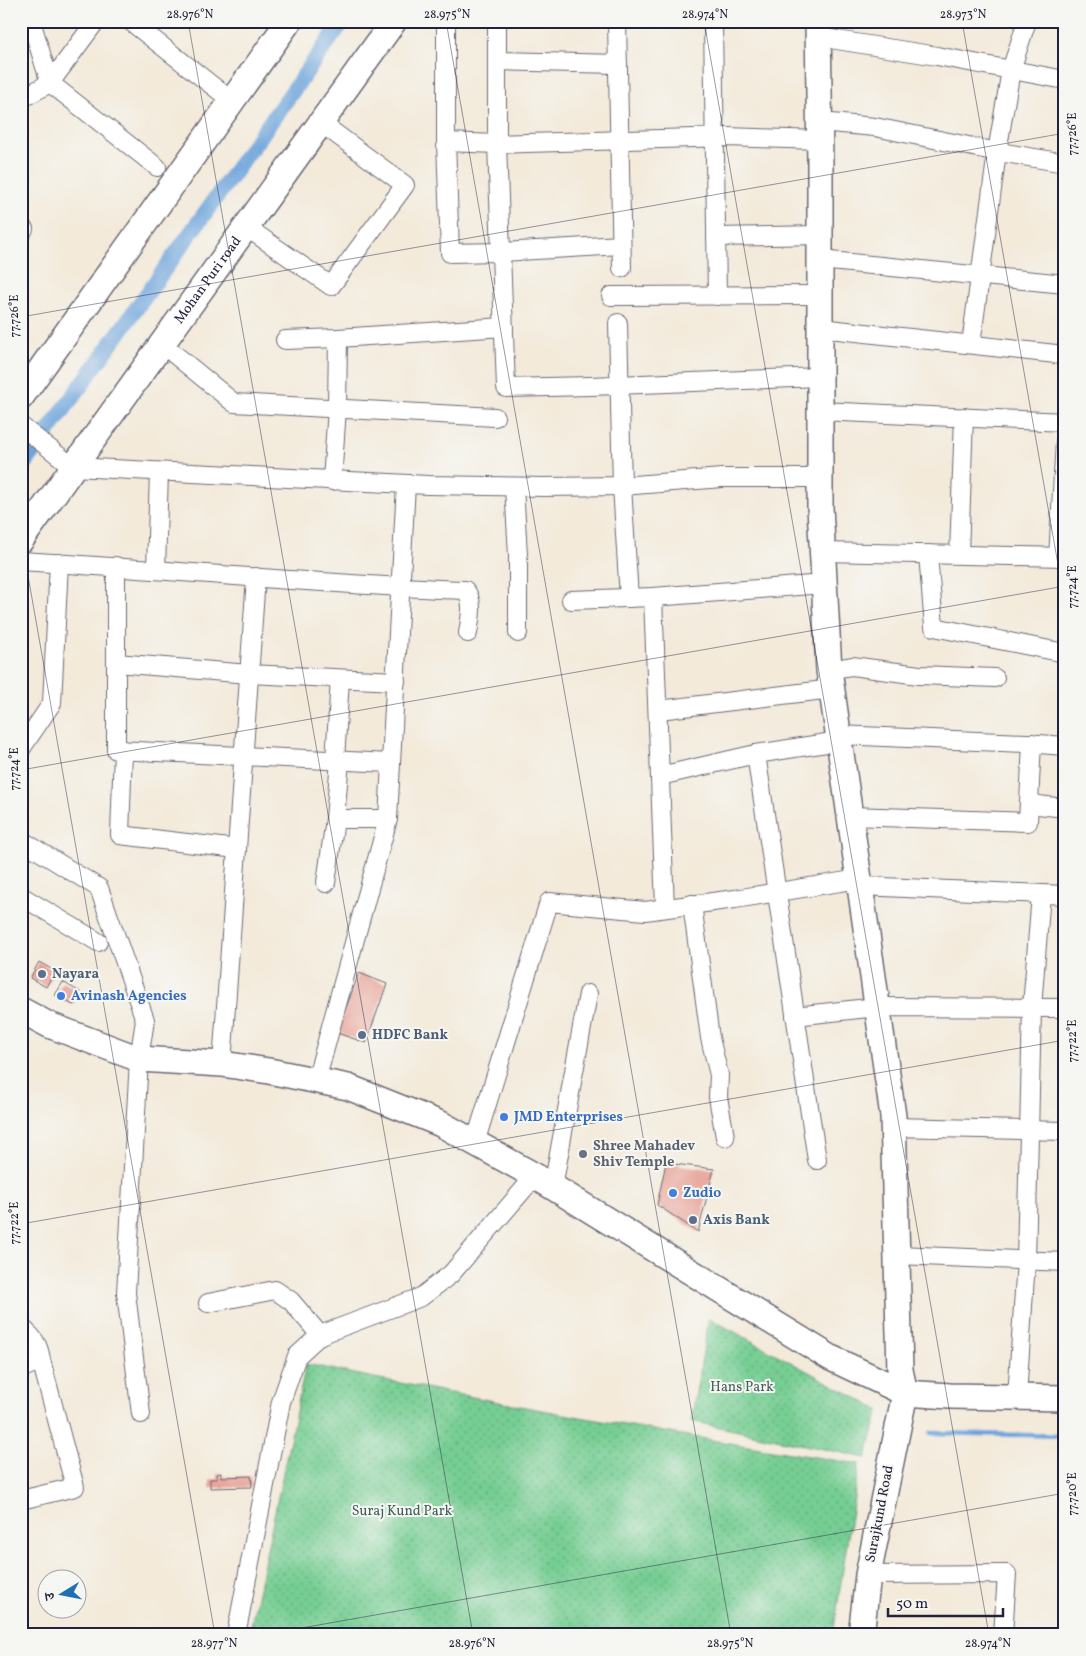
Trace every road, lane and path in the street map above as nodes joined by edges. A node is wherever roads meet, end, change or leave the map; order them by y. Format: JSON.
{"nodes":[{"id":1,"x":31,"y":21,"type":"edge"},
{"id":2,"x":96,"y":21,"type":"edge"},
{"id":3,"x":130,"y":21,"type":"edge"},
{"id":4,"x":289,"y":21,"type":"edge"},
{"id":5,"x":394,"y":21,"type":"edge"},
{"id":6,"x":446,"y":21,"type":"edge"},
{"id":7,"x":497,"y":21,"type":"edge"},
{"id":8,"x":618,"y":21,"type":"edge"},
{"id":9,"x":713,"y":21,"type":"edge"},
{"id":10,"x":1027,"y":21,"type":"edge"},
{"id":11,"x":818,"y":29,"type":"edge"},
{"id":12,"x":497,"y":61,"type":"junction"},
{"id":13,"x":618,"y":64,"type":"junction"},
{"id":14,"x":1011,"y":70,"type":"junction"},
{"id":15,"x":1065,"y":80,"type":"edge"},
{"id":16,"x":50,"y":84,"type":"junction"},
{"id":17,"x":21,"y":99,"type":"edge"},
{"id":18,"x":232,"y":101,"type":"junction"},
{"id":19,"x":321,"y":123,"type":"junction"},
{"id":20,"x":820,"y":131,"type":"junction"},
{"id":21,"x":716,"y":137,"type":"junction"},
{"id":22,"x":620,"y":140,"type":"junction"},
{"id":23,"x":446,"y":142,"type":"junction"},
{"id":24,"x":497,"y":144,"type":"junction"},
{"id":25,"x":997,"y":152,"type":"junction"},
{"id":26,"x":1065,"y":162,"type":"edge"},
{"id":27,"x":157,"y":167,"type":"dead end"},
{"id":28,"x":246,"y":227,"type":"junction"},
{"id":29,"x":820,"y":235,"type":"junction"},
{"id":30,"x":716,"y":237,"type":"junction"},
{"id":31,"x":621,"y":245,"type":"junction"},
{"id":32,"x":502,"y":252,"type":"junction"},
{"id":33,"x":820,"y":260,"type":"junction"},
{"id":34,"x":622,"y":268,"type":"dead end"},
{"id":35,"x":980,"y":276,"type":"junction"},
{"id":36,"x":1065,"y":284,"type":"edge"},
{"id":37,"x":820,"y":295,"type":"junction"},
{"id":38,"x":611,"y":296,"type":"dead end"},
{"id":39,"x":717,"y":296,"type":"junction"},
{"id":40,"x":618,"y":323,"type":"dead end"},
{"id":41,"x":504,"y":327,"type":"junction"},
{"id":42,"x":820,"y":328,"type":"junction"},
{"id":43,"x":338,"y":338,"type":"junction"},
{"id":44,"x":285,"y":340,"type":"dead end"},
{"id":45,"x":162,"y":344,"type":"junction"},
{"id":46,"x":972,"y":344,"type":"junction"},
{"id":47,"x":1065,"y":355,"type":"edge"},
{"id":48,"x":820,"y":377,"type":"junction"},
{"id":49,"x":620,"y":385,"type":"junction"},
{"id":50,"x":21,"y":397,"type":"edge"},
{"id":51,"x":337,"y":408,"type":"junction"},
{"id":52,"x":820,"y":411,"type":"junction"},
{"id":53,"x":495,"y":417,"type":"dead end"},
{"id":54,"x":964,"y":417,"type":"junction"},
{"id":55,"x":1065,"y":422,"type":"edge"},
{"id":56,"x":21,"y":426,"type":"edge"},
{"id":57,"x":1065,"y":442,"type":"edge"},
{"id":58,"x":73,"y":467,"type":"junction"},
{"id":59,"x":158,"y":472,"type":"junction"},
{"id":60,"x":820,"y":478,"type":"junction"},
{"id":61,"x":332,"y":481,"type":"junction"},
{"id":62,"x":406,"y":484,"type":"junction"},
{"id":63,"x":622,"y":486,"type":"junction"},
{"id":64,"x":514,"y":487,"type":"junction"},
{"id":65,"x":21,"y":540,"type":"edge"},
{"id":66,"x":822,"y":552,"type":"junction"},
{"id":67,"x":928,"y":554,"type":"junction"},
{"id":68,"x":959,"y":554,"type":"junction"},
{"id":69,"x":1061,"y":557,"type":"edge"},
{"id":70,"x":21,"y":561,"type":"edge"},
{"id":71,"x":59,"y":563,"type":"junction"},
{"id":72,"x":116,"y":566,"type":"junction"},
{"id":73,"x":156,"y":570,"type":"junction"},
{"id":74,"x":256,"y":577,"type":"junction"},
{"id":75,"x":824,"y":584,"type":"junction"},
{"id":76,"x":401,"y":587,"type":"junction"},
{"id":77,"x":629,"y":598,"type":"junction"},
{"id":78,"x":653,"y":598,"type":"junction"},
{"id":79,"x":571,"y":600,"type":"dead end"},
{"id":80,"x":468,"y":633,"type":"dead end"},
{"id":81,"x":518,"y":633,"type":"dead end"},
{"id":82,"x":1065,"y":653,"type":"edge"},
{"id":83,"x":116,"y":663,"type":"junction"},
{"id":84,"x":249,"y":674,"type":"junction"},
{"id":85,"x":340,"y":678,"type":"junction"},
{"id":86,"x":995,"y":678,"type":"dead end"},
{"id":87,"x":830,"y":680,"type":"junction"},
{"id":88,"x":396,"y":681,"type":"junction"},
{"id":89,"x":659,"y":710,"type":"junction"},
{"id":90,"x":839,"y":738,"type":"junction"},
{"id":91,"x":1032,"y":743,"type":"junction"},
{"id":92,"x":1065,"y":746,"type":"edge"},
{"id":93,"x":21,"y":749,"type":"edge"},
{"id":94,"x":123,"y":750,"type":"junction"},
{"id":95,"x":756,"y":754,"type":"junction"},
{"id":96,"x":244,"y":756,"type":"junction"},
{"id":97,"x":337,"y":760,"type":"junction"},
{"id":98,"x":391,"y":762,"type":"junction"},
{"id":99,"x":660,"y":776,"type":"junction"},
{"id":100,"x":1029,"y":804,"type":"junction"},
{"id":101,"x":1065,"y":808,"type":"edge"},
{"id":102,"x":850,"y":816,"type":"junction"},
{"id":103,"x":335,"y":819,"type":"junction"},
{"id":104,"x":388,"y":819,"type":"junction"},
{"id":105,"x":21,"y":840,"type":"edge"},
{"id":106,"x":237,"y":849,"type":"junction"},
{"id":107,"x":326,"y":883,"type":"dead end"},
{"id":108,"x":859,"y":883,"type":"junction"},
{"id":109,"x":778,"y":892,"type":"junction"},
{"id":110,"x":1041,"y":894,"type":"junction"},
{"id":111,"x":1065,"y":894,"type":"edge"},
{"id":112,"x":21,"y":896,"type":"edge"},
{"id":113,"x":692,"y":904,"type":"junction"},
{"id":114,"x":665,"y":908,"type":"junction"},
{"id":115,"x":98,"y":942,"type":"dead end"},
{"id":116,"x":588,"y":994,"type":"dead end"},
{"id":117,"x":877,"y":1007,"type":"junction"},
{"id":118,"x":1032,"y":1007,"type":"junction"},
{"id":119,"x":1065,"y":1008,"type":"edge"},
{"id":120,"x":21,"y":1010,"type":"edge"},
{"id":121,"x":795,"y":1016,"type":"junction"},
{"id":122,"x":139,"y":1059,"type":"junction"},
{"id":123,"x":222,"y":1064,"type":"junction"},
{"id":124,"x":316,"y":1081,"type":"junction"},
{"id":125,"x":893,"y":1127,"type":"junction"},
{"id":126,"x":1029,"y":1130,"type":"junction"},
{"id":127,"x":1065,"y":1131,"type":"edge"},
{"id":128,"x":725,"y":1137,"type":"dead end"},
{"id":129,"x":475,"y":1142,"type":"junction"},
{"id":130,"x":817,"y":1160,"type":"dead end"},
{"id":131,"x":544,"y":1181,"type":"junction"},
{"id":132,"x":897,"y":1255,"type":"junction"},
{"id":133,"x":1026,"y":1261,"type":"junction"},
{"id":134,"x":1065,"y":1262,"type":"edge"},
{"id":135,"x":208,"y":1302,"type":"dead end"},
{"id":136,"x":21,"y":1327,"type":"edge"},
{"id":137,"x":320,"y":1335,"type":"junction"},
{"id":138,"x":40,"y":1360,"type":"junction"},
{"id":139,"x":21,"y":1369,"type":"edge"},
{"id":140,"x":905,"y":1393,"type":"junction"},
{"id":141,"x":1017,"y":1397,"type":"junction"},
{"id":142,"x":1065,"y":1398,"type":"edge"},
{"id":143,"x":141,"y":1414,"type":"dead end"},
{"id":144,"x":21,"y":1500,"type":"edge"},
{"id":145,"x":868,"y":1574,"type":"junction"},
{"id":146,"x":236,"y":1635,"type":"edge"},
{"id":147,"x":861,"y":1635,"type":"edge"},
{"id":148,"x":1003,"y":1635,"type":"edge"}],
"edges":[{"from":1,"to":16,"type":"street"},
{"from":2,"to":16,"type":"street"},
{"from":3,"to":18,"type":"street"},
{"from":4,"to":18,"type":"street"},
{"from":5,"to":19,"type":"street","name":"Mohan Puri road"},
{"from":6,"to":23,"type":"street"},
{"from":7,"to":12,"type":"street"},
{"from":8,"to":13,"type":"street"},
{"from":9,"to":21,"type":"street"},
{"from":10,"to":14,"type":"street"},
{"from":11,"to":14,"type":"street"},
{"from":11,"to":20,"type":"street"},
{"from":12,"to":13,"type":"street"},
{"from":12,"to":24,"type":"street"},
{"from":13,"to":22,"type":"street"},
{"from":14,"to":15,"type":"street"},
{"from":14,"to":25,"type":"street"},
{"from":16,"to":17,"type":"street"},
{"from":16,"to":27,"type":"street"},
{"from":18,"to":50,"type":"street"},
{"from":19,"to":28,"type":"street","name":"Mohan Puri road"},
{"from":19,"to":28,"type":"street"},
{"from":20,"to":21,"type":"street"},
{"from":20,"to":25,"type":"street"},
{"from":20,"to":29,"type":"street"},
{"from":21,"to":22,"type":"street"},
{"from":21,"to":30,"type":"street"},
{"from":22,"to":24,"type":"street"},
{"from":22,"to":31,"type":"street"},
{"from":23,"to":24,"type":"street"},
{"from":23,"to":32,"type":"street"},
{"from":24,"to":32,"type":"street"},
{"from":25,"to":26,"type":"street"},
{"from":25,"to":35,"type":"street"},
{"from":28,"to":45,"type":"street","name":"Mohan Puri road"},
{"from":29,"to":30,"type":"street"},
{"from":29,"to":33,"type":"street"},
{"from":30,"to":39,"type":"street"},
{"from":31,"to":32,"type":"street"},
{"from":31,"to":34,"type":"street"},
{"from":32,"to":41,"type":"street"},
{"from":33,"to":35,"type":"street"},
{"from":33,"to":37,"type":"street"},
{"from":35,"to":36,"type":"street"},
{"from":35,"to":46,"type":"street"},
{"from":37,"to":39,"type":"street"},
{"from":37,"to":42,"type":"street"},
{"from":38,"to":39,"type":"street"},
{"from":40,"to":49,"type":"street"},
{"from":41,"to":43,"type":"street"},
{"from":41,"to":49,"type":"street"},
{"from":42,"to":46,"type":"street"},
{"from":42,"to":48,"type":"street"},
{"from":43,"to":44,"type":"street"},
{"from":43,"to":51,"type":"street"},
{"from":45,"to":51,"type":"street"},
{"from":45,"to":58,"type":"street","name":"Mohan Puri road"},
{"from":46,"to":47,"type":"street"},
{"from":48,"to":49,"type":"street"},
{"from":48,"to":52,"type":"street"},
{"from":49,"to":63,"type":"street"},
{"from":51,"to":53,"type":"street"},
{"from":51,"to":61,"type":"street"},
{"from":52,"to":54,"type":"street"},
{"from":52,"to":60,"type":"street"},
{"from":54,"to":55,"type":"street"},
{"from":54,"to":68,"type":"street"},
{"from":56,"to":58,"type":"street"},
{"from":57,"to":69,"type":"street"},
{"from":58,"to":59,"type":"street"},
{"from":58,"to":65,"type":"street","name":"Mohan Puri road"},
{"from":59,"to":61,"type":"street"},
{"from":59,"to":73,"type":"street"},
{"from":60,"to":63,"type":"street"},
{"from":60,"to":66,"type":"street"},
{"from":61,"to":62,"type":"street"},
{"from":62,"to":64,"type":"street"},
{"from":62,"to":76,"type":"street"},
{"from":63,"to":64,"type":"street"},
{"from":63,"to":77,"type":"street"},
{"from":64,"to":81,"type":"street"},
{"from":66,"to":67,"type":"street"},
{"from":66,"to":75,"type":"street"},
{"from":67,"to":68,"type":"street"},
{"from":67,"to":82,"type":"street"},
{"from":68,"to":69,"type":"street"},
{"from":70,"to":71,"type":"street"},
{"from":71,"to":72,"type":"street"},
{"from":71,"to":93,"type":"street"},
{"from":72,"to":73,"type":"street"},
{"from":72,"to":83,"type":"street"},
{"from":73,"to":74,"type":"street"},
{"from":74,"to":76,"type":"street"},
{"from":74,"to":84,"type":"street"},
{"from":75,"to":78,"type":"street"},
{"from":75,"to":87,"type":"street"},
{"from":76,"to":80,"type":"street"},
{"from":76,"to":88,"type":"street"},
{"from":77,"to":78,"type":"street"},
{"from":77,"to":79,"type":"street"},
{"from":78,"to":89,"type":"street"},
{"from":83,"to":84,"type":"street"},
{"from":83,"to":94,"type":"street"},
{"from":84,"to":85,"type":"street"},
{"from":84,"to":96,"type":"street"},
{"from":85,"to":88,"type":"street"},
{"from":85,"to":97,"type":"street"},
{"from":86,"to":87,"type":"street"},
{"from":87,"to":89,"type":"street"},
{"from":87,"to":90,"type":"street"},
{"from":88,"to":98,"type":"street"},
{"from":89,"to":99,"type":"street"},
{"from":90,"to":91,"type":"street"},
{"from":90,"to":95,"type":"street"},
{"from":90,"to":102,"type":"street"},
{"from":91,"to":92,"type":"street"},
{"from":91,"to":100,"type":"street"},
{"from":94,"to":96,"type":"street"},
{"from":94,"to":106,"type":"street"},
{"from":95,"to":99,"type":"street"},
{"from":95,"to":109,"type":"street"},
{"from":96,"to":97,"type":"street"},
{"from":96,"to":106,"type":"street"},
{"from":97,"to":98,"type":"street"},
{"from":97,"to":103,"type":"street"},
{"from":98,"to":104,"type":"street"},
{"from":99,"to":114,"type":"street"},
{"from":100,"to":101,"type":"street"},
{"from":100,"to":102,"type":"street"},
{"from":102,"to":108,"type":"street"},
{"from":103,"to":104,"type":"street"},
{"from":103,"to":107,"type":"street"},
{"from":104,"to":124,"type":"street"},
{"from":105,"to":122,"type":"street"},
{"from":106,"to":123,"type":"street"},
{"from":108,"to":109,"type":"street"},
{"from":108,"to":110,"type":"street"},
{"from":108,"to":117,"type":"street"},
{"from":109,"to":113,"type":"street"},
{"from":109,"to":121,"type":"street"},
{"from":110,"to":111,"type":"street"},
{"from":110,"to":118,"type":"street"},
{"from":112,"to":115,"type":"street"},
{"from":113,"to":114,"type":"street"},
{"from":113,"to":128,"type":"street"},
{"from":114,"to":129,"type":"street"},
{"from":116,"to":131,"type":"street"},
{"from":117,"to":118,"type":"street"},
{"from":117,"to":121,"type":"street"},
{"from":117,"to":125,"type":"street"},
{"from":118,"to":119,"type":"street"},
{"from":118,"to":126,"type":"street"},
{"from":120,"to":122,"type":"street"},
{"from":121,"to":130,"type":"street"},
{"from":122,"to":123,"type":"street"},
{"from":122,"to":143,"type":"street"},
{"from":123,"to":124,"type":"street"},
{"from":124,"to":129,"type":"street"},
{"from":125,"to":126,"type":"street"},
{"from":125,"to":132,"type":"street"},
{"from":126,"to":127,"type":"street"},
{"from":126,"to":133,"type":"street"},
{"from":129,"to":131,"type":"street"},
{"from":131,"to":137,"type":"street"},
{"from":131,"to":140,"type":"street"},
{"from":132,"to":133,"type":"street"},
{"from":132,"to":140,"type":"street"},
{"from":133,"to":134,"type":"street"},
{"from":133,"to":141,"type":"street"},
{"from":135,"to":137,"type":"street"},
{"from":136,"to":138,"type":"street"},
{"from":137,"to":146,"type":"street"},
{"from":138,"to":139,"type":"street"},
{"from":138,"to":144,"type":"street"},
{"from":140,"to":141,"type":"street"},
{"from":140,"to":145,"type":"street","name":"Surajkund Road"},
{"from":141,"to":142,"type":"street"},
{"from":145,"to":147,"type":"street","name":"Surajkund Road"},
{"from":145,"to":148,"type":"street"}]}
